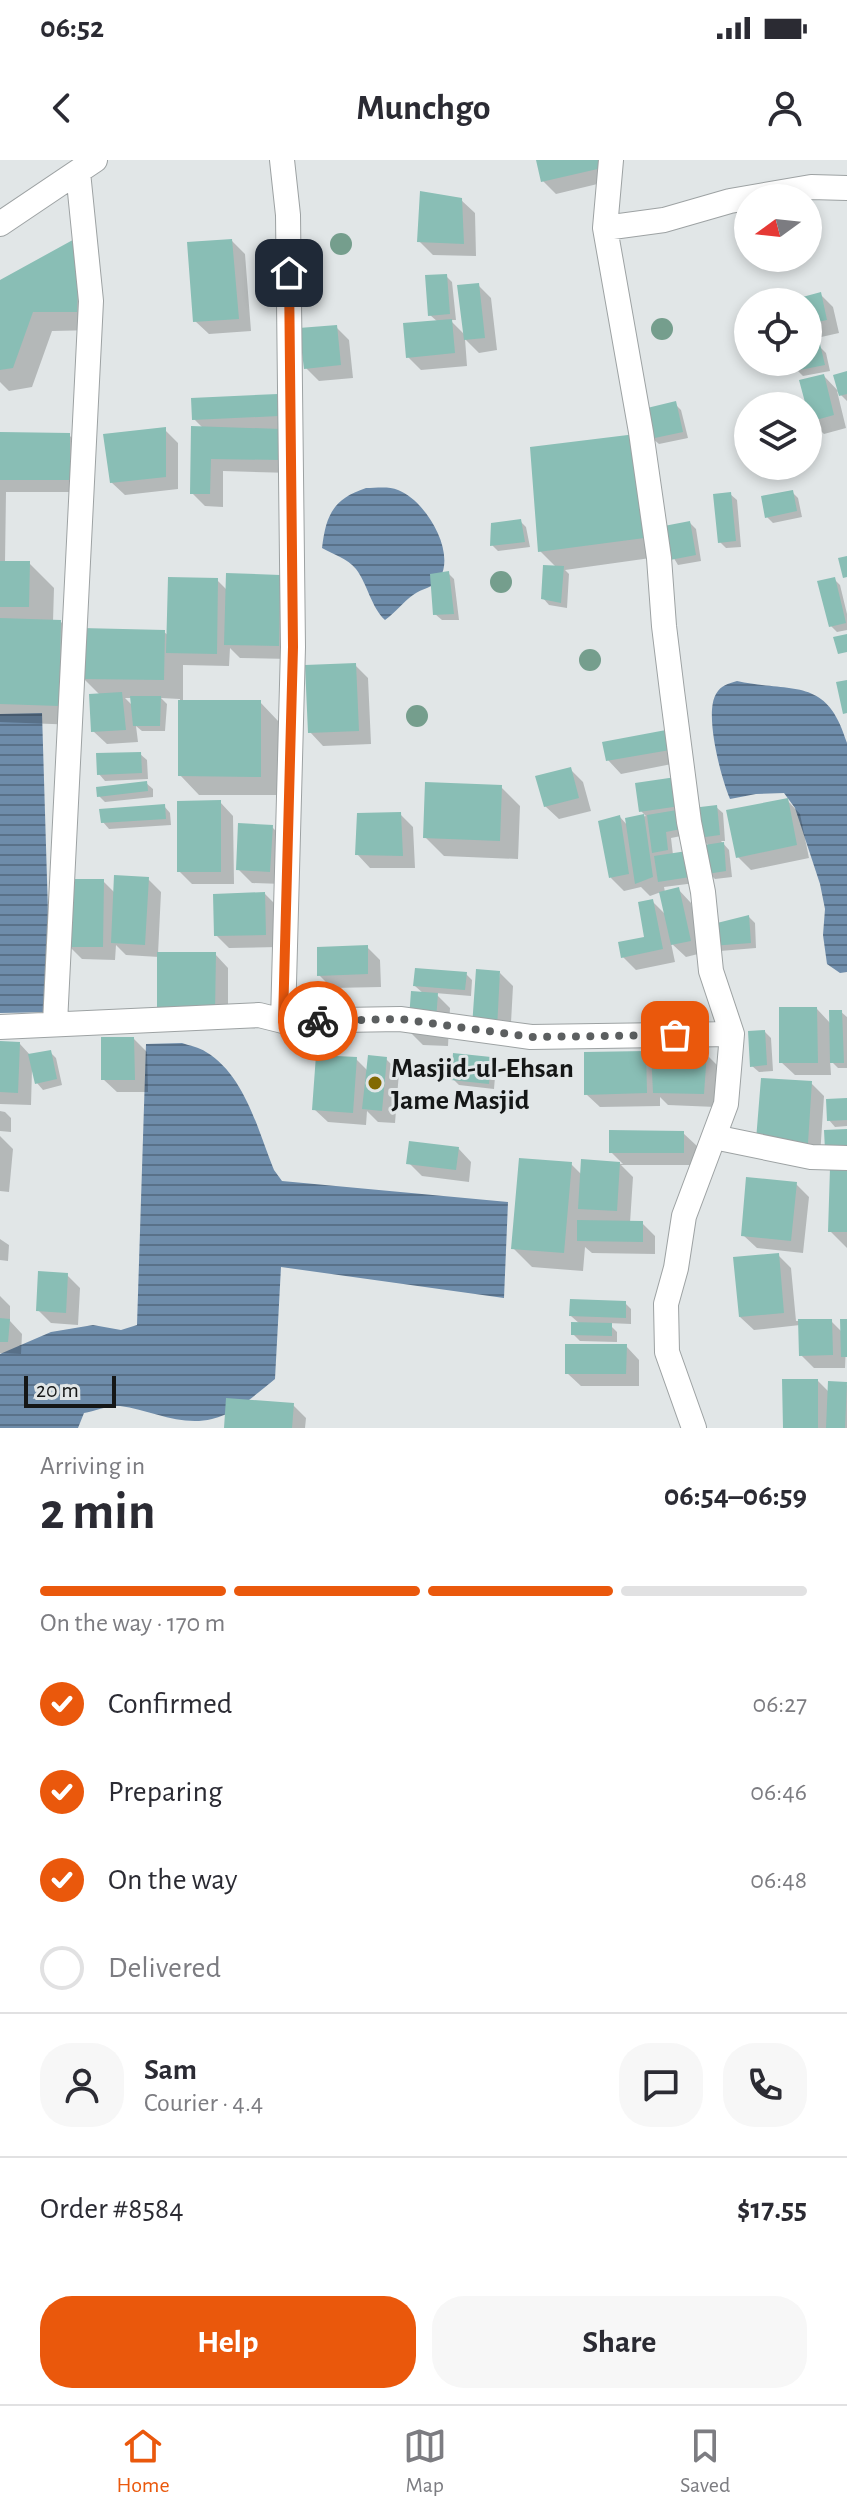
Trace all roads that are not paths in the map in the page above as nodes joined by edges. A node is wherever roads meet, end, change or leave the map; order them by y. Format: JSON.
{"nodes":[{"id":1,"x":282,"y":160,"type":"edge"},
{"id":2,"x":611,"y":160,"type":"edge"},
{"id":3,"x":86,"y":166,"type":"edge"},
{"id":4,"x":847,"y":188,"type":"edge"},
{"id":5,"x":0,"y":224,"type":"edge"},
{"id":6,"x":605,"y":228,"type":"junction"},
{"id":7,"x":283,"y":1021,"type":"junction"},
{"id":8,"x":55,"y":1023,"type":"junction"},
{"id":9,"x":0,"y":1027,"type":"edge"},
{"id":10,"x":732,"y":1034,"type":"junction"},
{"id":11,"x":714,"y":1137,"type":"junction"},
{"id":12,"x":847,"y":1158,"type":"edge"},
{"id":13,"x":694,"y":1428,"type":"edge"}],
"edges":[{"from":1,"to":7,"type":"street"},
{"from":2,"to":6,"type":"street"},
{"from":3,"to":5,"type":"street"},
{"from":3,"to":8,"type":"street"},
{"from":4,"to":6,"type":"street"},
{"from":6,"to":10,"type":"street"},
{"from":7,"to":8,"type":"street"},
{"from":7,"to":10,"type":"street"},
{"from":8,"to":9,"type":"street"},
{"from":10,"to":11,"type":"street"},
{"from":11,"to":12,"type":"street"},
{"from":11,"to":13,"type":"street"}]}
